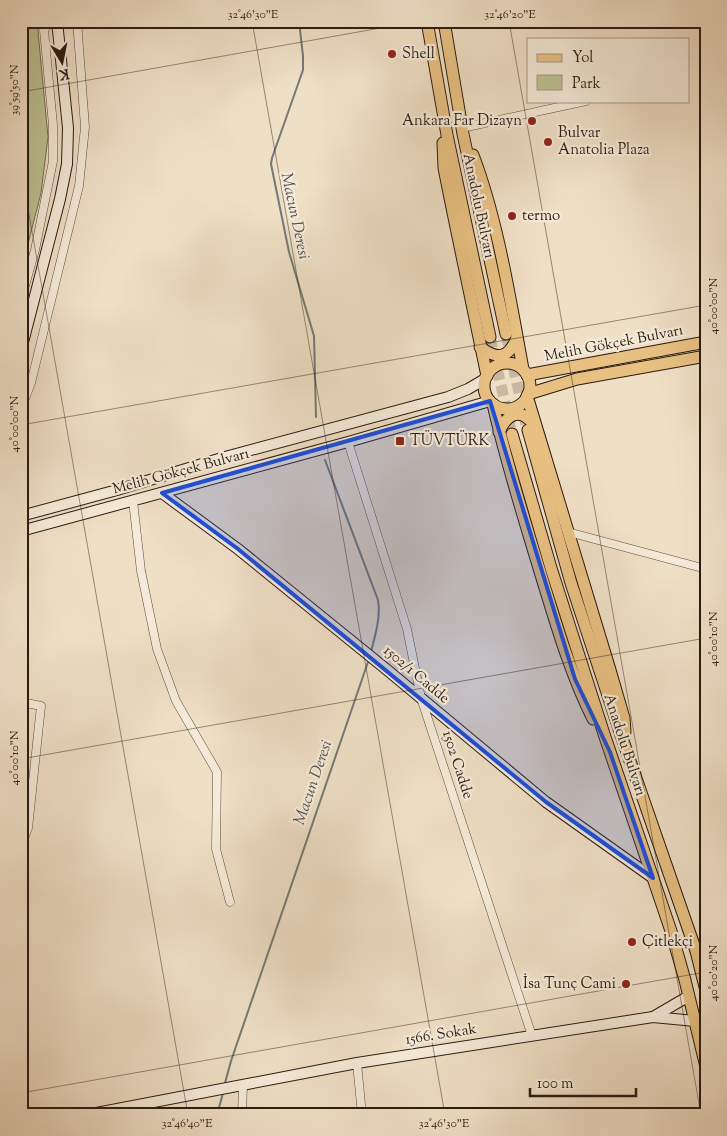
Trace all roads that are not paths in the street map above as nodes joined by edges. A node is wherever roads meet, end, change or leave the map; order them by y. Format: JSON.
{"nodes":[{"id":1,"x":50,"y":21,"type":"edge"},
{"id":2,"x":57,"y":21,"type":"edge"},
{"id":3,"x":77,"y":21,"type":"edge"},
{"id":4,"x":427,"y":21,"type":"edge"},
{"id":5,"x":444,"y":21,"type":"edge"},
{"id":6,"x":582,"y":102,"type":"edge"},
{"id":7,"x":442,"y":108,"type":"junction"},
{"id":8,"x":462,"y":131,"type":"junction"},
{"id":9,"x":21,"y":300,"type":"edge"},
{"id":10,"x":512,"y":336,"type":"junction"},
{"id":11,"x":490,"y":337,"type":"tunnel mouth"},
{"id":12,"x":706,"y":342,"type":"edge"},
{"id":13,"x":480,"y":347,"type":"junction"},
{"id":14,"x":21,"y":350,"type":"edge"},
{"id":15,"x":706,"y":356,"type":"edge"},
{"id":16,"x":525,"y":372,"type":"junction"},
{"id":17,"x":486,"y":378,"type":"junction"},
{"id":18,"x":528,"y":395,"type":"junction"},
{"id":19,"x":491,"y":402,"type":"junction"},
{"id":20,"x":21,"y":409,"type":"edge"},
{"id":21,"x":345,"y":425,"type":"junction"},
{"id":22,"x":532,"y":429,"type":"junction"},
{"id":23,"x":499,"y":432,"type":"junction"},
{"id":24,"x":512,"y":434,"type":"tunnel mouth"},
{"id":25,"x":348,"y":442,"type":"junction"},
{"id":26,"x":162,"y":493,"type":"junction"},
{"id":27,"x":133,"y":501,"type":"junction"},
{"id":28,"x":21,"y":515,"type":"edge"},
{"id":29,"x":21,"y":532,"type":"edge"},
{"id":30,"x":568,"y":532,"type":"junction"},
{"id":31,"x":706,"y":569,"type":"edge"},
{"id":32,"x":421,"y":698,"type":"junction"},
{"id":33,"x":21,"y":702,"type":"edge"},
{"id":34,"x":610,"y":752,"type":"junction"},
{"id":35,"x":628,"y":756,"type":"junction"},
{"id":36,"x":21,"y":838,"type":"edge"},
{"id":37,"x":653,"y":878,"type":"junction"},
{"id":38,"x":230,"y":902,"type":"dead end"},
{"id":39,"x":706,"y":991,"type":"edge"},
{"id":40,"x":689,"y":996,"type":"junction"},
{"id":41,"x":653,"y":1017,"type":"junction"},
{"id":42,"x":695,"y":1021,"type":"junction"},
{"id":43,"x":532,"y":1036,"type":"junction"},
{"id":44,"x":357,"y":1063,"type":"junction"},
{"id":45,"x":706,"y":1067,"type":"edge"},
{"id":46,"x":239,"y":1086,"type":"junction"},
{"id":47,"x":86,"y":1115,"type":"edge"},
{"id":48,"x":242,"y":1115,"type":"edge"},
{"id":49,"x":362,"y":1115,"type":"edge"}],
"edges":[{"from":1,"to":9,"type":"street"},
{"from":2,"to":14,"type":"street"},
{"from":3,"to":20,"type":"street"},
{"from":4,"to":7,"type":"main road","name":"Anadolu Bulvarı"},
{"from":5,"to":8,"type":"main road","name":"Anadolu Bulvarı"},
{"from":6,"to":8,"type":"street"},
{"from":7,"to":11,"type":"main road","name":"Anadolu Bulvarı"},
{"from":7,"to":13,"type":"main road"},
{"from":8,"to":10,"type":"main road","name":"Anadolu Bulvarı"},
{"from":10,"to":13,"type":"main road"},
{"from":10,"to":16,"type":"main road","name":"Anadolu Bulvarı"},
{"from":12,"to":16,"type":"main road","name":"Melih Gökçek Bulvarı"},
{"from":13,"to":17,"type":"main road"},
{"from":15,"to":18,"type":"main road","name":"Melih Gökçek Bulvarı"},
{"from":16,"to":17,"type":"main road"},
{"from":16,"to":18,"type":"main road"},
{"from":17,"to":19,"type":"main road"},
{"from":17,"to":21,"type":"street","name":"Melih Gökçek Bulvarı"},
{"from":18,"to":19,"type":"main road"},
{"from":18,"to":22,"type":"main road"},
{"from":19,"to":23,"type":"main road"},
{"from":19,"to":25,"type":"street","name":"Melih Gökçek Bulvarı"},
{"from":21,"to":25,"type":"street"},
{"from":21,"to":28,"type":"street","name":"Melih Gökçek Bulvarı"},
{"from":22,"to":23,"type":"main road"},
{"from":22,"to":30,"type":"main road"},
{"from":22,"to":35,"type":"main road","name":"Anadolu Bulvarı"},
{"from":23,"to":34,"type":"main road"},
{"from":24,"to":34,"type":"main road","name":"Anadolu Bulvarı"},
{"from":25,"to":26,"type":"street","name":"Melih Gökçek Bulvarı"},
{"from":25,"to":32,"type":"street","name":"1502 Cadde"},
{"from":26,"to":27,"type":"street","name":"Melih Gökçek Bulvarı"},
{"from":26,"to":32,"type":"street","name":"1502/1 Cadde"},
{"from":27,"to":29,"type":"street","name":"Melih Gökçek Bulvarı"},
{"from":27,"to":38,"type":"street"},
{"from":30,"to":31,"type":"street"},
{"from":30,"to":35,"type":"main road"},
{"from":32,"to":37,"type":"street","name":"1502/1 Cadde"},
{"from":32,"to":43,"type":"street","name":"1502 Cadde"},
{"from":33,"to":36,"type":"street"},
{"from":34,"to":37,"type":"main road","name":"Anadolu Bulvarı"},
{"from":35,"to":39,"type":"main road","name":"Anadolu Bulvarı"},
{"from":37,"to":40,"type":"main road","name":"Anadolu Bulvarı"},
{"from":40,"to":41,"type":"street"},
{"from":40,"to":42,"type":"main road","name":"Anadolu Bulvarı"},
{"from":41,"to":42,"type":"street"},
{"from":41,"to":43,"type":"street","name":"1566. Sokak"},
{"from":42,"to":45,"type":"main road","name":"Anadolu Bulvarı"},
{"from":43,"to":44,"type":"street","name":"1566. Sokak"},
{"from":44,"to":46,"type":"street","name":"1566. Sokak"},
{"from":44,"to":49,"type":"street"},
{"from":46,"to":47,"type":"street","name":"1566. Sokak"},
{"from":46,"to":48,"type":"street"}]}
